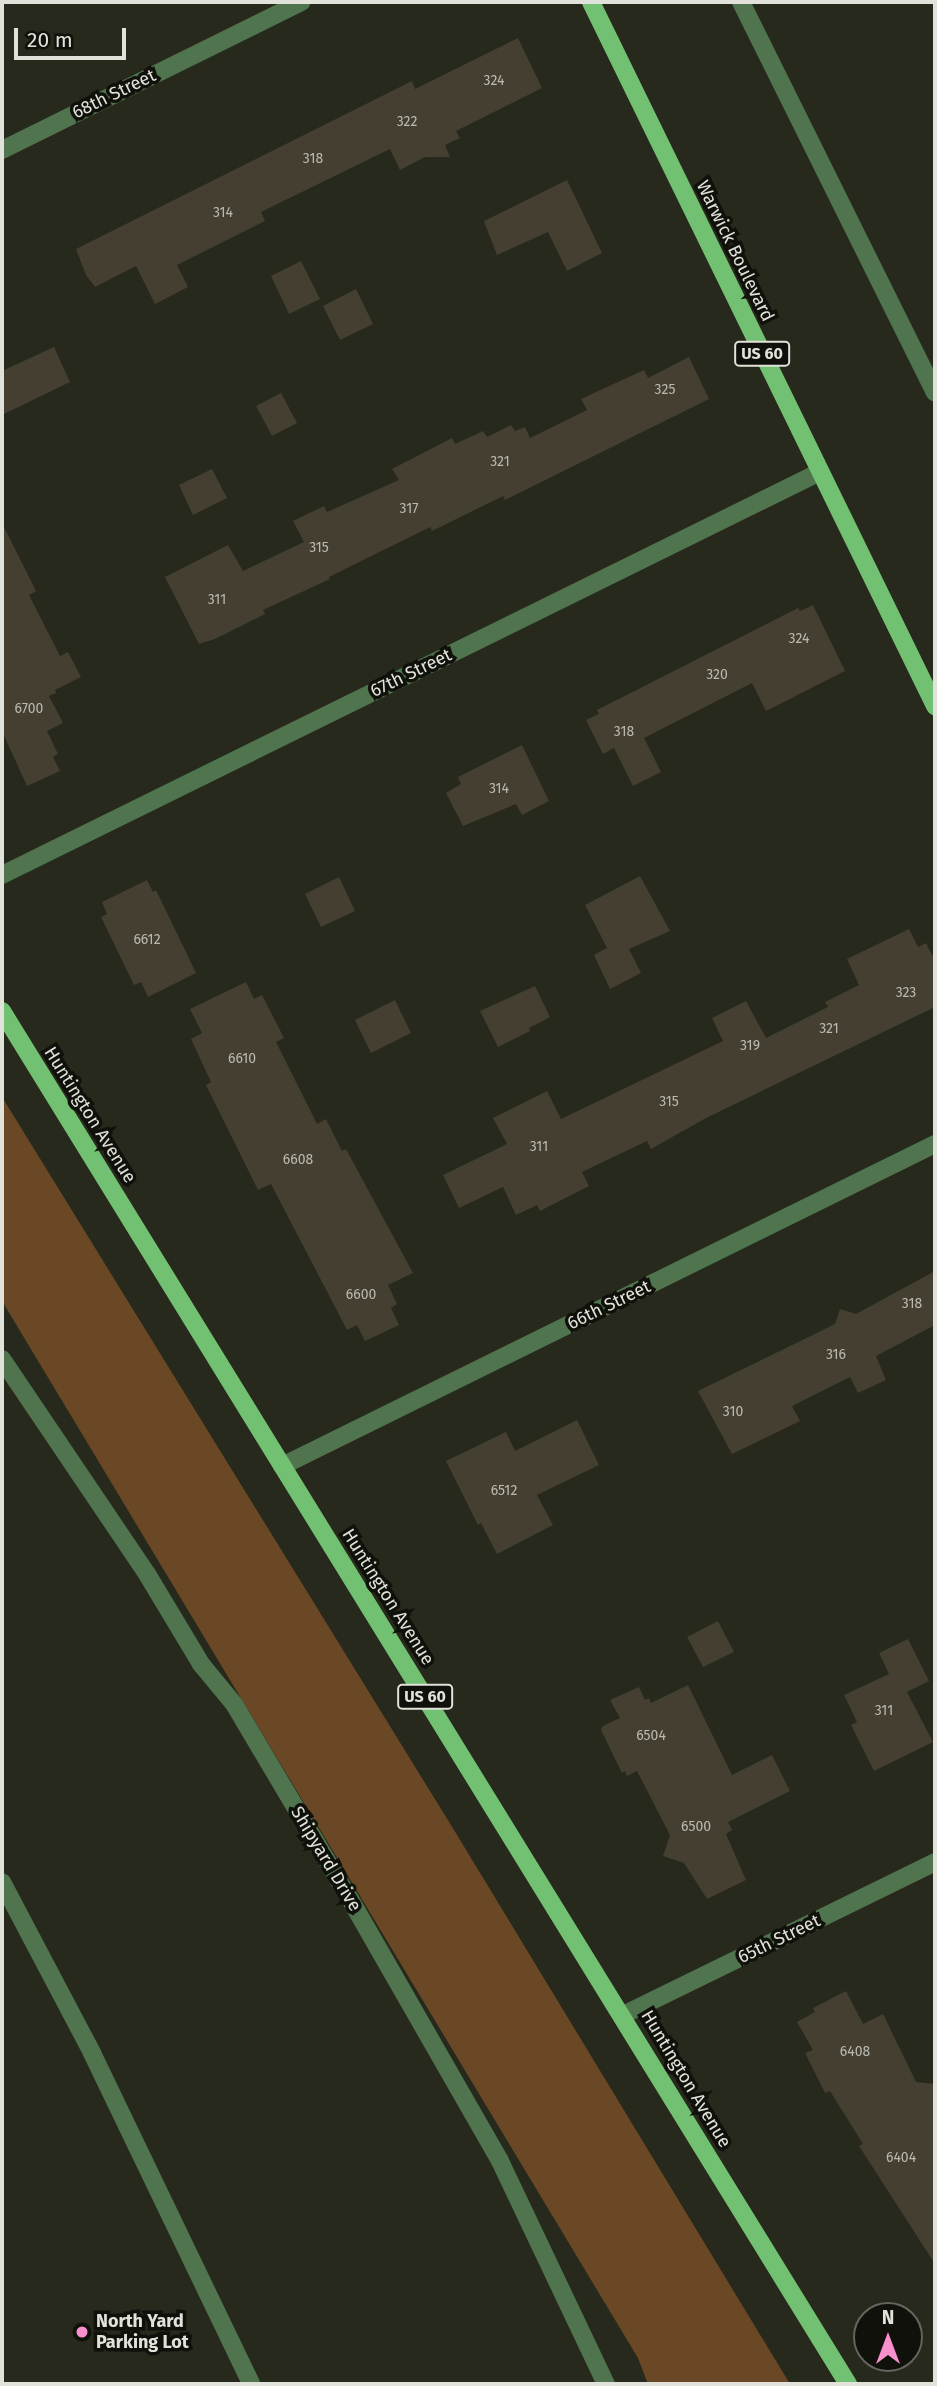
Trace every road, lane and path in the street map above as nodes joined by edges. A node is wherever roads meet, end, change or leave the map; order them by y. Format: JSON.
{"nodes":[{"id":1,"x":301,"y":2,"type":"edge"},
{"id":2,"x":591,"y":2,"type":"edge"},
{"id":3,"x":741,"y":2,"type":"edge"},
{"id":4,"x":2,"y":149,"type":"edge"},
{"id":5,"x":935,"y":393,"type":"edge"},
{"id":6,"x":820,"y":472,"type":"junction"},
{"id":7,"x":935,"y":706,"type":"edge"},
{"id":8,"x":2,"y":875,"type":"edge"},
{"id":9,"x":2,"y":1011,"type":"edge"},
{"id":10,"x":935,"y":1144,"type":"edge"},
{"id":11,"x":2,"y":1359,"type":"edge"},
{"id":12,"x":282,"y":1466,"type":"junction"},
{"id":13,"x":935,"y":1862,"type":"edge"},
{"id":14,"x":2,"y":1881,"type":"edge"},
{"id":15,"x":623,"y":2015,"type":"junction"},
{"id":16,"x":251,"y":2384,"type":"edge"},
{"id":17,"x":606,"y":2384,"type":"edge"},
{"id":18,"x":848,"y":2384,"type":"edge"}],
"edges":[{"from":1,"to":4,"type":"street","name":"68th Street"},
{"from":2,"to":6,"type":"main road","name":"Warwick Boulevard","number":"US 60"},
{"from":3,"to":5,"type":"street"},
{"from":6,"to":7,"type":"main road","name":"Warwick Boulevard","number":"US 60"},
{"from":6,"to":8,"type":"street","name":"67th Street"},
{"from":9,"to":12,"type":"main road","name":"Huntington Avenue","number":"US 60"},
{"from":10,"to":12,"type":"street","name":"66th Street"},
{"from":11,"to":17,"type":"street","name":"Shipyard Drive"},
{"from":12,"to":15,"type":"main road","name":"Huntington Avenue","number":"US 60"},
{"from":13,"to":15,"type":"street","name":"65th Street"},
{"from":14,"to":16,"type":"street"},
{"from":15,"to":18,"type":"main road","name":"Huntington Avenue","number":"US 60"}]}
